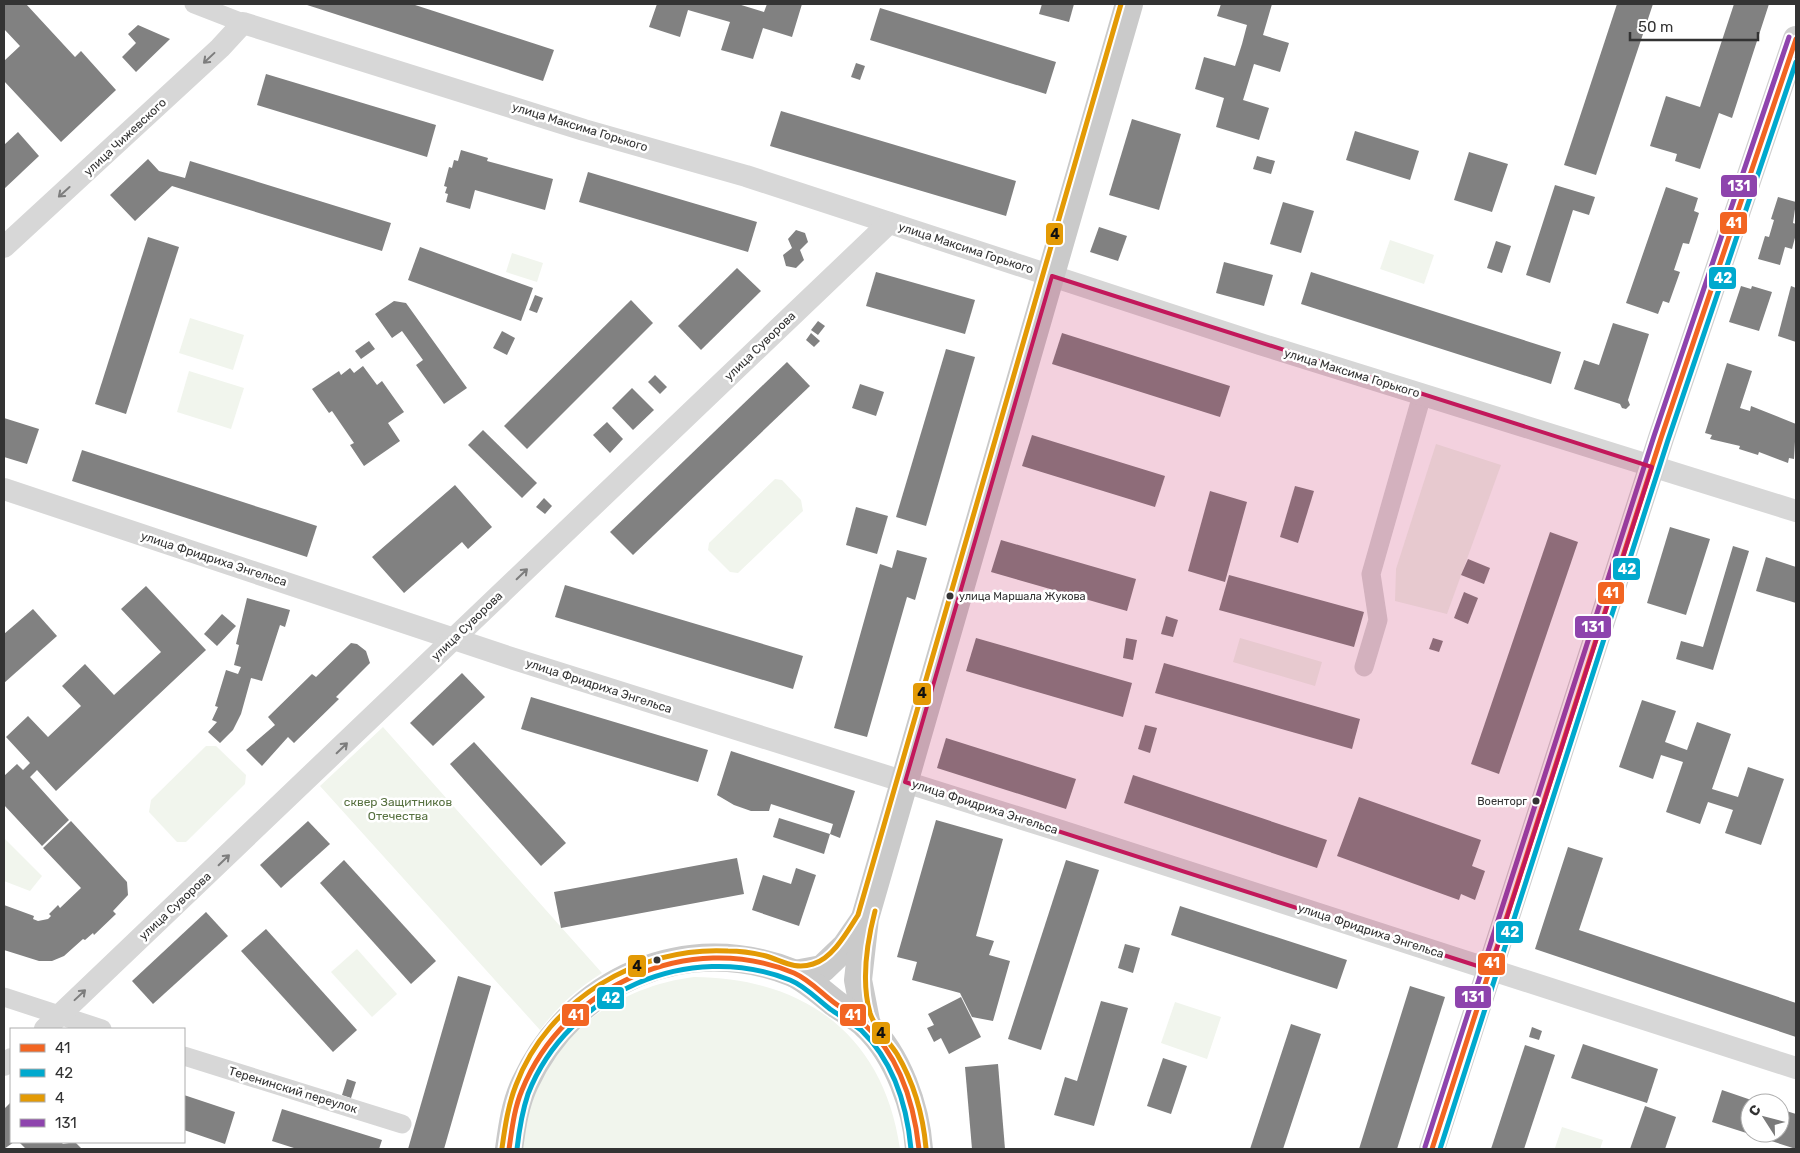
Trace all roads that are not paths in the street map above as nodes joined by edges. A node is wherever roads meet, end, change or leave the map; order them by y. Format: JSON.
{"nodes":[{"id":1,"x":194,"y":4,"type":"edge"},
{"id":2,"x":1129,"y":4,"type":"edge"},
{"id":3,"x":243,"y":23,"type":"junction"},
{"id":4,"x":1796,"y":39,"type":"edge"},
{"id":5,"x":889,"y":223,"type":"junction"},
{"id":6,"x":4,"y":248,"type":"edge"},
{"id":7,"x":1052,"y":276,"type":"junction"},
{"id":8,"x":1422,"y":395,"type":"junction"},
{"id":9,"x":1652,"y":466,"type":"junction"},
{"id":10,"x":4,"y":489,"type":"edge"},
{"id":11,"x":1796,"y":511,"type":"edge"},
{"id":12,"x":455,"y":639,"type":"junction"},
{"id":13,"x":1364,"y":667,"type":"dead end"},
{"id":14,"x":905,"y":782,"type":"junction"},
{"id":15,"x":865,"y":918,"type":"junction"},
{"id":16,"x":1490,"y":970,"type":"junction"},
{"id":17,"x":795,"y":974,"type":"junction"},
{"id":18,"x":4,"y":997,"type":"edge"},
{"id":19,"x":52,"y":1023,"type":"edge"},
{"id":20,"x":867,"y":1026,"type":"junction"},
{"id":21,"x":94,"y":1028,"type":"edge"},
{"id":22,"x":185,"y":1056,"type":"edge"},
{"id":23,"x":1796,"y":1068,"type":"edge"},
{"id":24,"x":402,"y":1124,"type":"dead end"},
{"id":25,"x":509,"y":1149,"type":"edge"},
{"id":26,"x":919,"y":1149,"type":"edge"},
{"id":27,"x":1432,"y":1149,"type":"edge"}],
"edges":[{"from":1,"to":3,"type":"street","name":"улица Максима Горького"},
{"from":2,"to":7,"type":"main road"},
{"from":3,"to":5,"type":"street","name":"улица Максима Горького"},
{"from":3,"to":6,"type":"street","name":"улица Чижевского","one_way":true},
{"from":4,"to":9,"type":"main road"},
{"from":5,"to":7,"type":"street","name":"улица Максима Горького"},
{"from":12,"to":5,"type":"street","name":"улица Суворова","one_way":true},
{"from":7,"to":8,"type":"street","name":"улица Максима Горького"},
{"from":7,"to":14,"type":"main road"},
{"from":8,"to":9,"type":"street","name":"улица Максима Горького"},
{"from":8,"to":13,"type":"street"},
{"from":9,"to":11,"type":"street","name":"улица Максима Горького"},
{"from":9,"to":16,"type":"main road"},
{"from":10,"to":12,"type":"street","name":"улица Фридриха Энгельса"},
{"from":12,"to":14,"type":"street","name":"улица Фридриха Энгельса"},
{"from":19,"to":12,"type":"street","name":"улица Суворова","one_way":true},
{"from":14,"to":15,"type":"main road"},
{"from":14,"to":16,"type":"street","name":"улица Фридриха Энгельса"},
{"from":15,"to":17,"type":"main road"},
{"from":15,"to":20,"type":"main road"},
{"from":16,"to":23,"type":"street","name":"улица Фридриха Энгельса"},
{"from":16,"to":27,"type":"main road"},
{"from":17,"to":20,"type":"main road"},
{"from":17,"to":25,"type":"main road"},
{"from":18,"to":19,"type":"street"},
{"from":19,"to":21,"type":"street"},
{"from":20,"to":26,"type":"main road"},
{"from":22,"to":24,"type":"street","name":"Теренинский переулок"}]}
